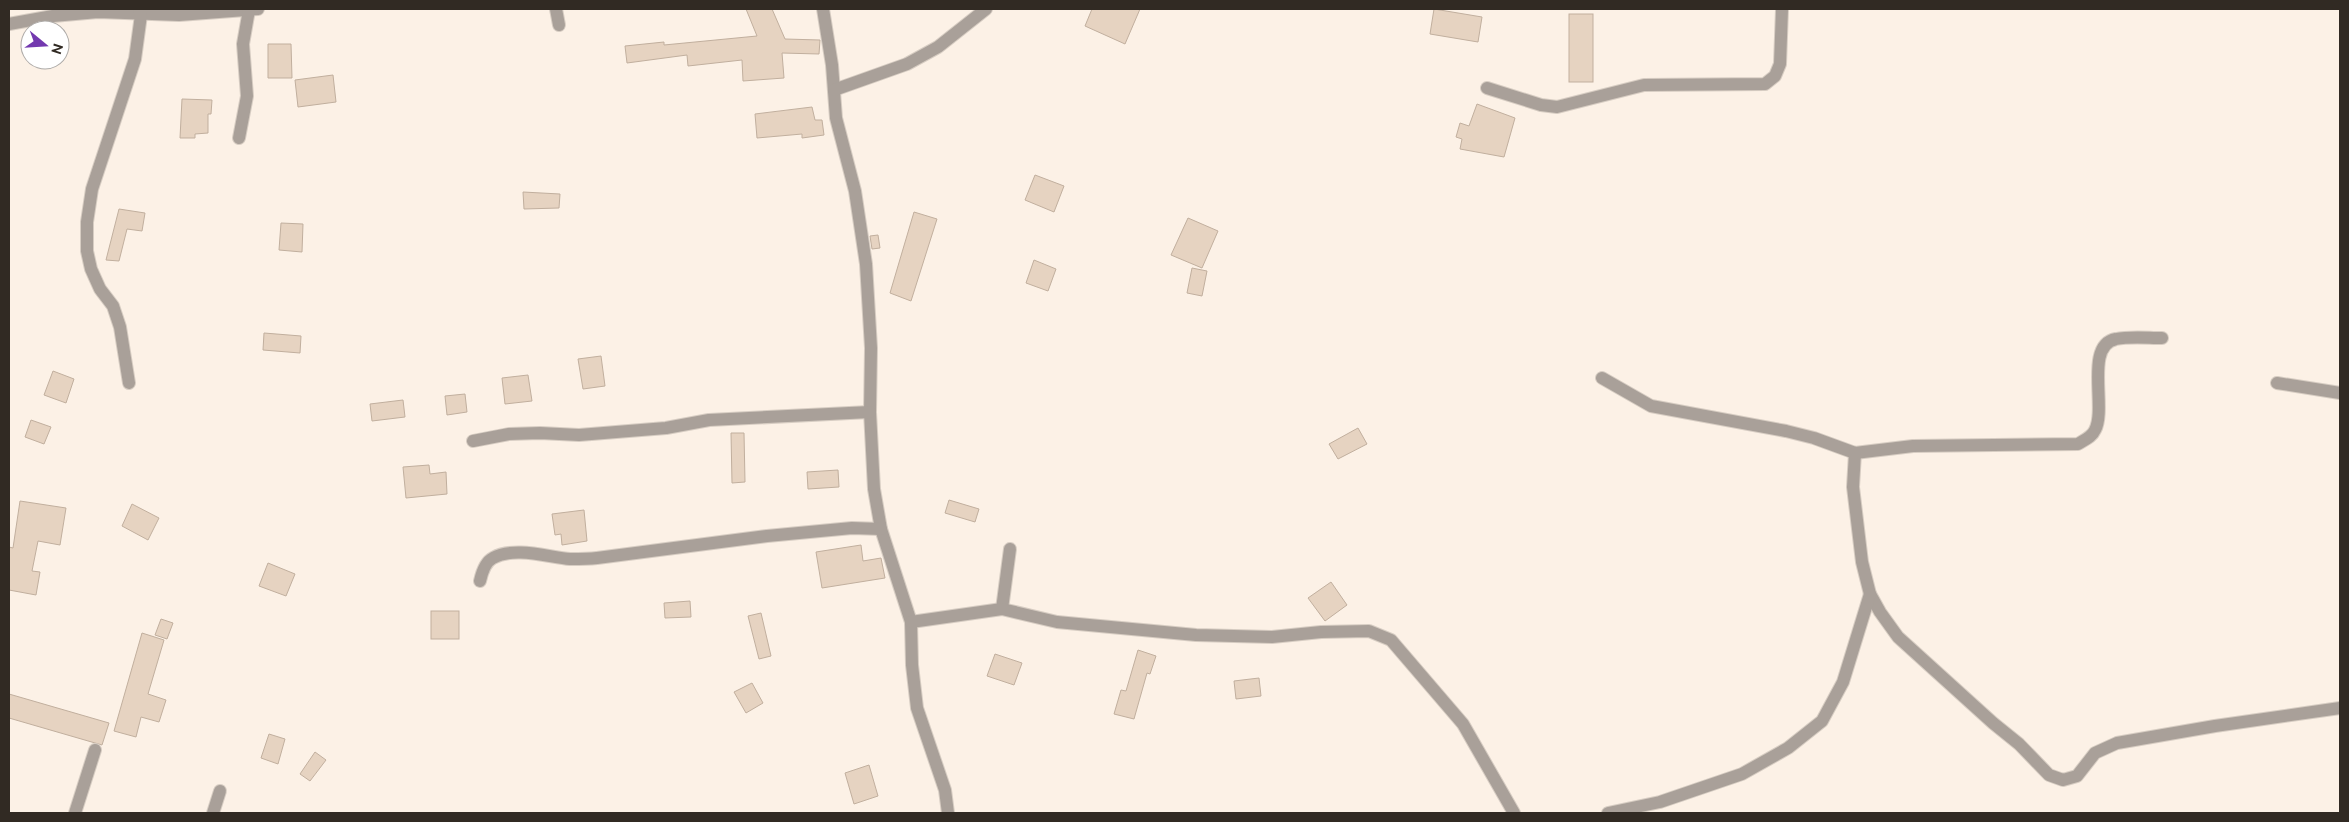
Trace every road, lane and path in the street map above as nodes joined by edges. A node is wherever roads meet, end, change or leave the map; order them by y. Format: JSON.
{"nodes":[{"id":1,"x":253,"y":9,"type":"edge"},
{"id":2,"x":556,"y":9,"type":"edge"},
{"id":3,"x":823,"y":9,"type":"edge"},
{"id":4,"x":986,"y":9,"type":"edge"},
{"id":5,"x":1782,"y":9,"type":"edge"},
{"id":6,"x":140,"y":12,"type":"edge"},
{"id":7,"x":9,"y":24,"type":"edge"},
{"id":8,"x":559,"y":24,"type":"dead end"},
{"id":9,"x":1487,"y":88,"type":"dead end"},
{"id":10,"x":834,"y":90,"type":"junction"},
{"id":11,"x":239,"y":138,"type":"dead end"},
{"id":12,"x":2162,"y":338,"type":"dead end"},
{"id":13,"x":1602,"y":378,"type":"dead end"},
{"id":14,"x":129,"y":383,"type":"dead end"},
{"id":15,"x":2277,"y":383,"type":"dead end"},
{"id":16,"x":2340,"y":393,"type":"edge"},
{"id":17,"x":870,"y":412,"type":"junction"},
{"id":18,"x":473,"y":440,"type":"dead end"},
{"id":19,"x":1854,"y":453,"type":"junction"},
{"id":20,"x":881,"y":529,"type":"junction"},
{"id":21,"x":1010,"y":549,"type":"dead end"},
{"id":22,"x":480,"y":581,"type":"dead end"},
{"id":23,"x":1870,"y":594,"type":"junction"},
{"id":24,"x":1002,"y":609,"type":"junction"},
{"id":25,"x":911,"y":622,"type":"junction"},
{"id":26,"x":2340,"y":708,"type":"edge"},
{"id":27,"x":95,"y":750,"type":"dead end"},
{"id":28,"x":220,"y":791,"type":"dead end"},
{"id":29,"x":75,"y":813,"type":"edge"},
{"id":30,"x":213,"y":813,"type":"edge"},
{"id":31,"x":948,"y":813,"type":"edge"},
{"id":32,"x":1514,"y":813,"type":"edge"},
{"id":33,"x":1608,"y":813,"type":"edge"}],
"edges":[{"from":1,"to":6,"type":"street"},
{"from":1,"to":11,"type":"street"},
{"from":2,"to":8,"type":"street"},
{"from":3,"to":10,"type":"street"},
{"from":4,"to":10,"type":"street"},
{"from":5,"to":9,"type":"street"},
{"from":6,"to":7,"type":"street"},
{"from":6,"to":14,"type":"street"},
{"from":10,"to":17,"type":"street"},
{"from":12,"to":19,"type":"street"},
{"from":13,"to":19,"type":"street"},
{"from":15,"to":16,"type":"street"},
{"from":17,"to":18,"type":"street"},
{"from":17,"to":20,"type":"street"},
{"from":19,"to":23,"type":"street"},
{"from":20,"to":22,"type":"street"},
{"from":20,"to":25,"type":"street"},
{"from":21,"to":24,"type":"street"},
{"from":23,"to":26,"type":"street"},
{"from":23,"to":33,"type":"street"},
{"from":24,"to":25,"type":"street"},
{"from":24,"to":32,"type":"street"},
{"from":25,"to":31,"type":"street"},
{"from":27,"to":29,"type":"street"},
{"from":28,"to":30,"type":"street"}]}
